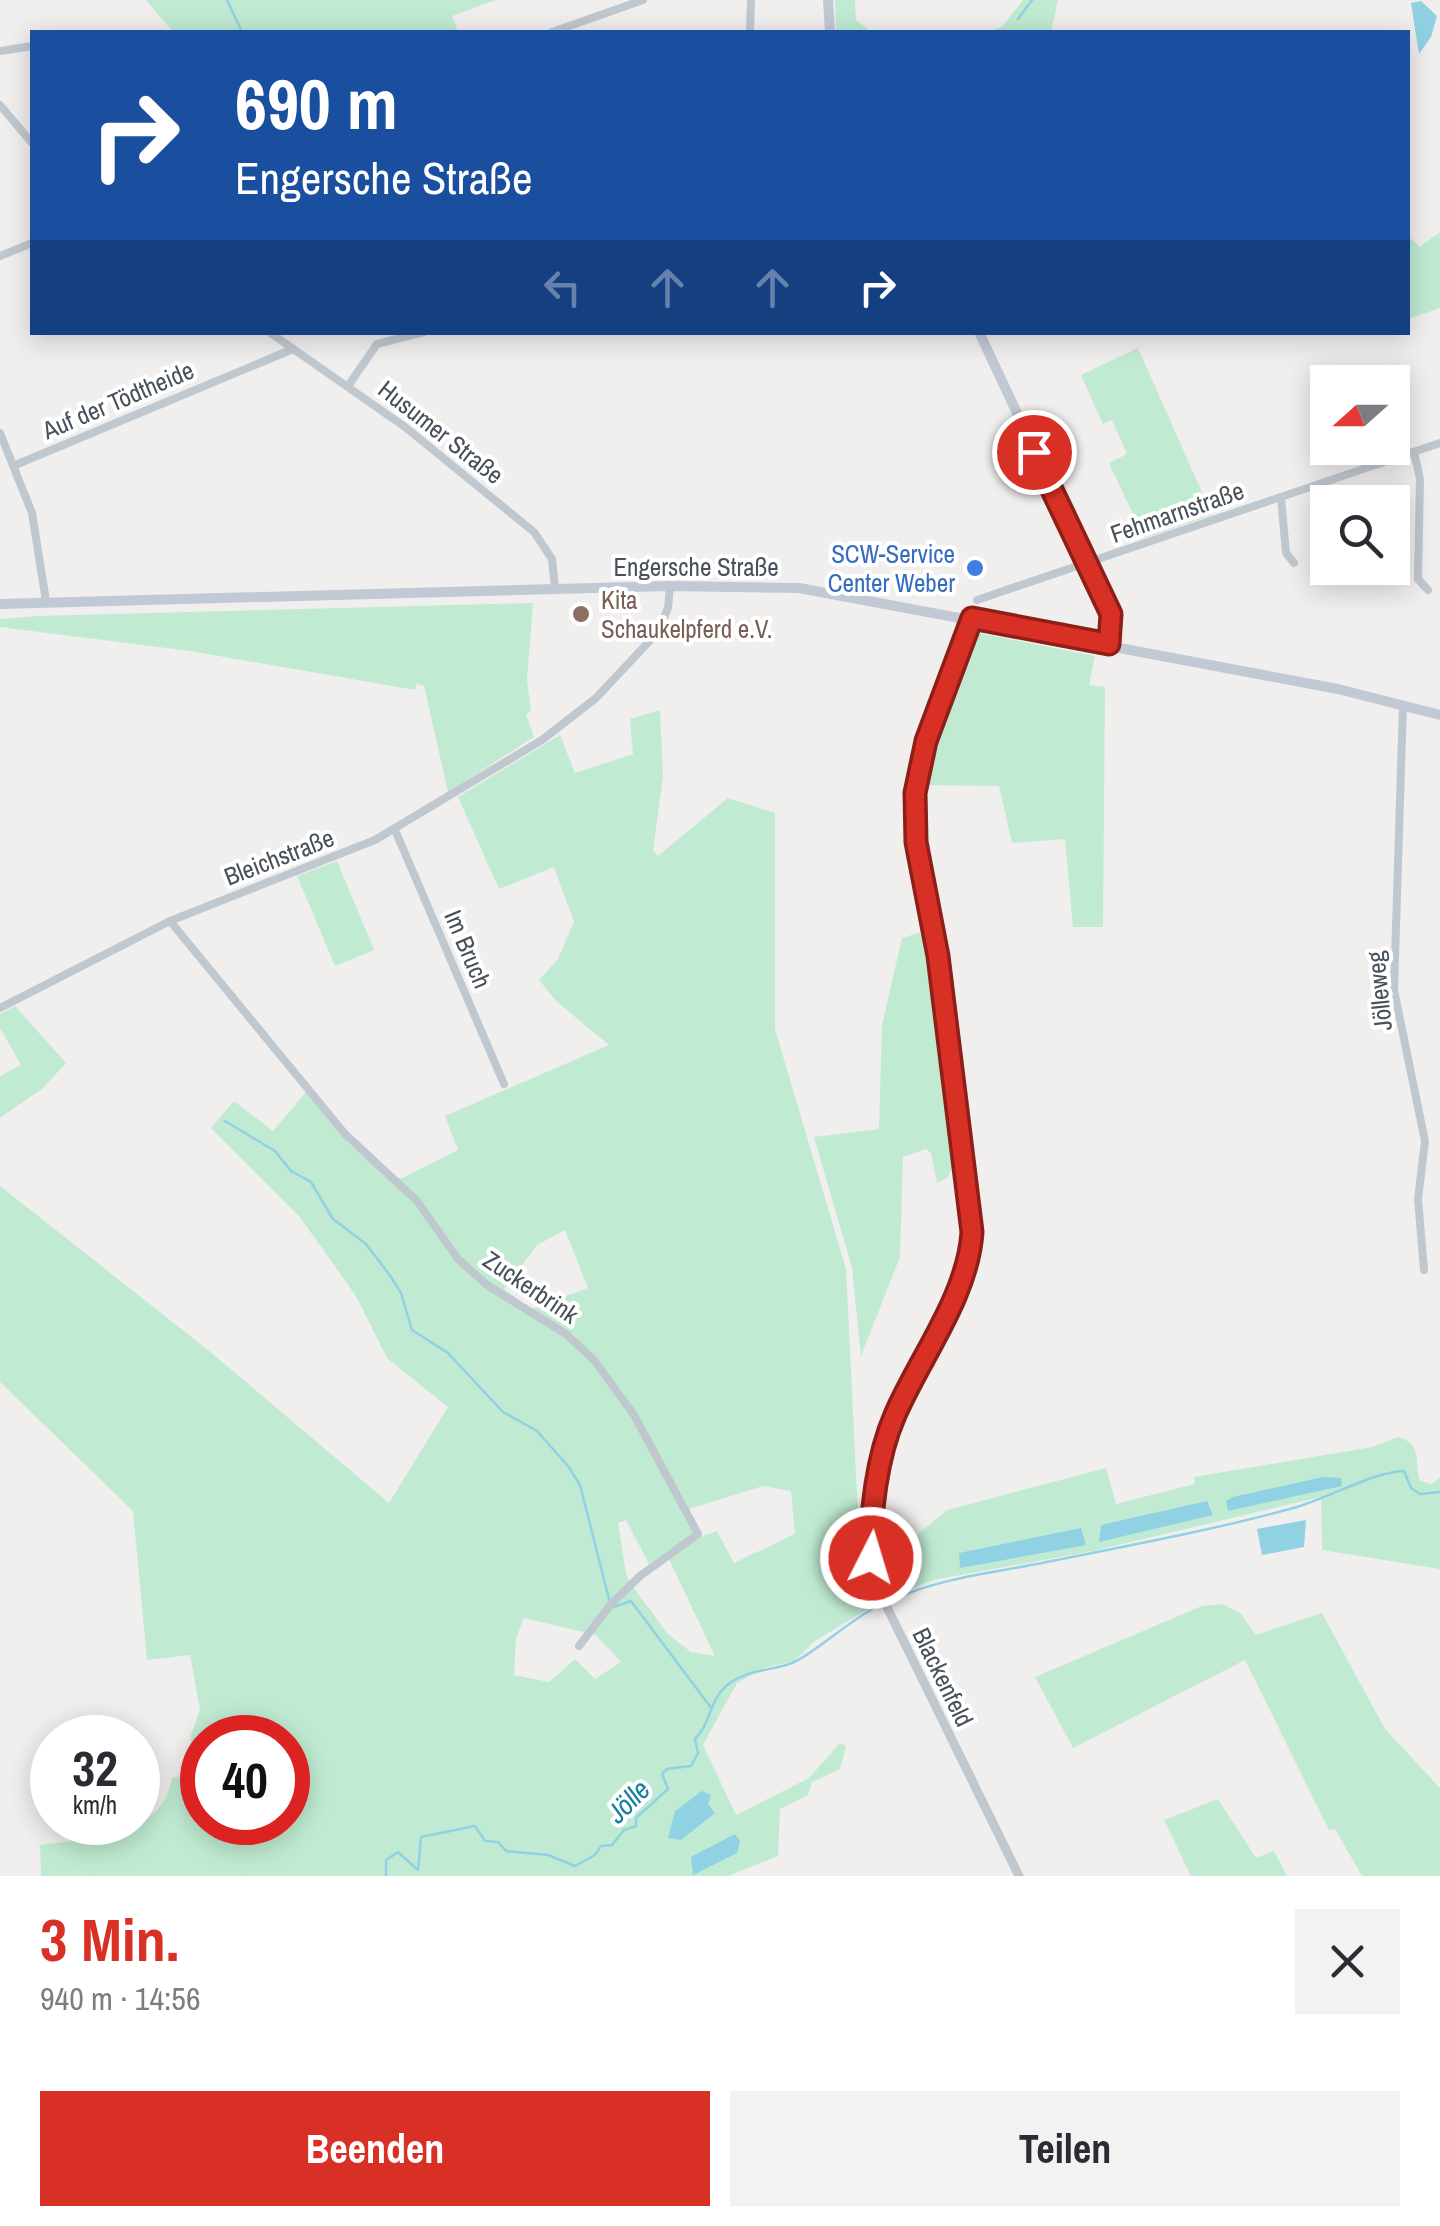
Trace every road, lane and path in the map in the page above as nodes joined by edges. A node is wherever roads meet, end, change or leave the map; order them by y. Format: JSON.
{"nodes":[{"id":1,"x":642,"y":0,"type":"edge"},
{"id":2,"x":751,"y":0,"type":"edge"},
{"id":3,"x":828,"y":0,"type":"edge"},
{"id":4,"x":558,"y":30,"type":"edge"},
{"id":5,"x":750,"y":30,"type":"edge"},
{"id":6,"x":830,"y":30,"type":"edge"},
{"id":7,"x":30,"y":46,"type":"edge"},
{"id":8,"x":0,"y":52,"type":"edge"},
{"id":9,"x":0,"y":105,"type":"edge"},
{"id":10,"x":30,"y":141,"type":"edge"},
{"id":11,"x":30,"y":245,"type":"edge"},
{"id":12,"x":0,"y":256,"type":"edge"},
{"id":13,"x":273,"y":335,"type":"edge"},
{"id":14,"x":412,"y":335,"type":"edge"},
{"id":15,"x":980,"y":335,"type":"edge"},
{"id":16,"x":293,"y":349,"type":"junction"},
{"id":17,"x":348,"y":386,"type":"junction"},
{"id":18,"x":0,"y":433,"type":"edge"},
{"id":19,"x":1440,"y":443,"type":"edge"},
{"id":20,"x":1414,"y":452,"type":"junction"},
{"id":21,"x":13,"y":466,"type":"junction"},
{"id":22,"x":1280,"y":498,"type":"junction"},
{"id":23,"x":1294,"y":563,"type":"dead end"},
{"id":24,"x":1087,"y":564,"type":"junction"},
{"id":25,"x":670,"y":586,"type":"junction"},
{"id":26,"x":555,"y":588,"type":"junction"},
{"id":27,"x":1428,"y":590,"type":"dead end"},
{"id":28,"x":978,"y":600,"type":"dead end"},
{"id":29,"x":46,"y":601,"type":"junction"},
{"id":30,"x":0,"y":604,"type":"edge"},
{"id":31,"x":972,"y":618,"type":"junction"},
{"id":32,"x":1109,"y":644,"type":"junction"},
{"id":33,"x":1403,"y":705,"type":"junction"},
{"id":34,"x":1440,"y":715,"type":"edge"},
{"id":35,"x":395,"y":830,"type":"junction"},
{"id":36,"x":170,"y":921,"type":"junction"},
{"id":37,"x":0,"y":1008,"type":"edge"},
{"id":38,"x":504,"y":1084,"type":"dead end"},
{"id":39,"x":1424,"y":1270,"type":"dead end"},
{"id":40,"x":579,"y":1646,"type":"dead end"},
{"id":41,"x":1019,"y":1876,"type":"edge"}],
"edges":[{"from":1,"to":4,"type":"street"},
{"from":2,"to":5,"type":"street"},
{"from":3,"to":6,"type":"main road"},
{"from":7,"to":8,"type":"street"},
{"from":9,"to":10,"type":"street"},
{"from":11,"to":12,"type":"street"},
{"from":13,"to":16,"type":"street","name":"Husumer Straße"},
{"from":14,"to":17,"type":"street"},
{"from":15,"to":24,"type":"main road"},
{"from":16,"to":17,"type":"street","name":"Husumer Straße"},
{"from":16,"to":21,"type":"street","name":"Auf der Tödtheide"},
{"from":17,"to":26,"type":"street","name":"Husumer Straße"},
{"from":18,"to":21,"type":"street"},
{"from":19,"to":20,"type":"street","name":"Fehmarnstraße"},
{"from":20,"to":22,"type":"street","name":"Fehmarnstraße"},
{"from":20,"to":27,"type":"street"},
{"from":21,"to":29,"type":"street"},
{"from":22,"to":23,"type":"street","name":"Fehmarnstraße"},
{"from":22,"to":24,"type":"street","name":"Fehmarnstraße"},
{"from":24,"to":28,"type":"street","name":"Fehmarnstraße"},
{"from":24,"to":32,"type":"main road"},
{"from":25,"to":26,"type":"main road","name":"Engersche Straße"},
{"from":25,"to":31,"type":"main road","name":"Engersche Straße"},
{"from":25,"to":35,"type":"street","name":"Bleichstraße"},
{"from":26,"to":29,"type":"main road","name":"Engersche Straße"},
{"from":29,"to":30,"type":"main road","name":"Engersche Straße"},
{"from":31,"to":32,"type":"main road","name":"Engersche Straße"},
{"from":31,"to":41,"type":"street","name":"Blackenfeld"},
{"from":32,"to":33,"type":"main road","name":"Engersche Straße"},
{"from":33,"to":34,"type":"main road","name":"Engersche Straße"},
{"from":33,"to":39,"type":"street","name":"Jölleweg"},
{"from":35,"to":36,"type":"street","name":"Bleichstraße"},
{"from":35,"to":38,"type":"street","name":"Im Bruch"},
{"from":36,"to":37,"type":"street","name":"Bleichstraße"},
{"from":36,"to":40,"type":"street","name":"Zuckerbrink"}]}
